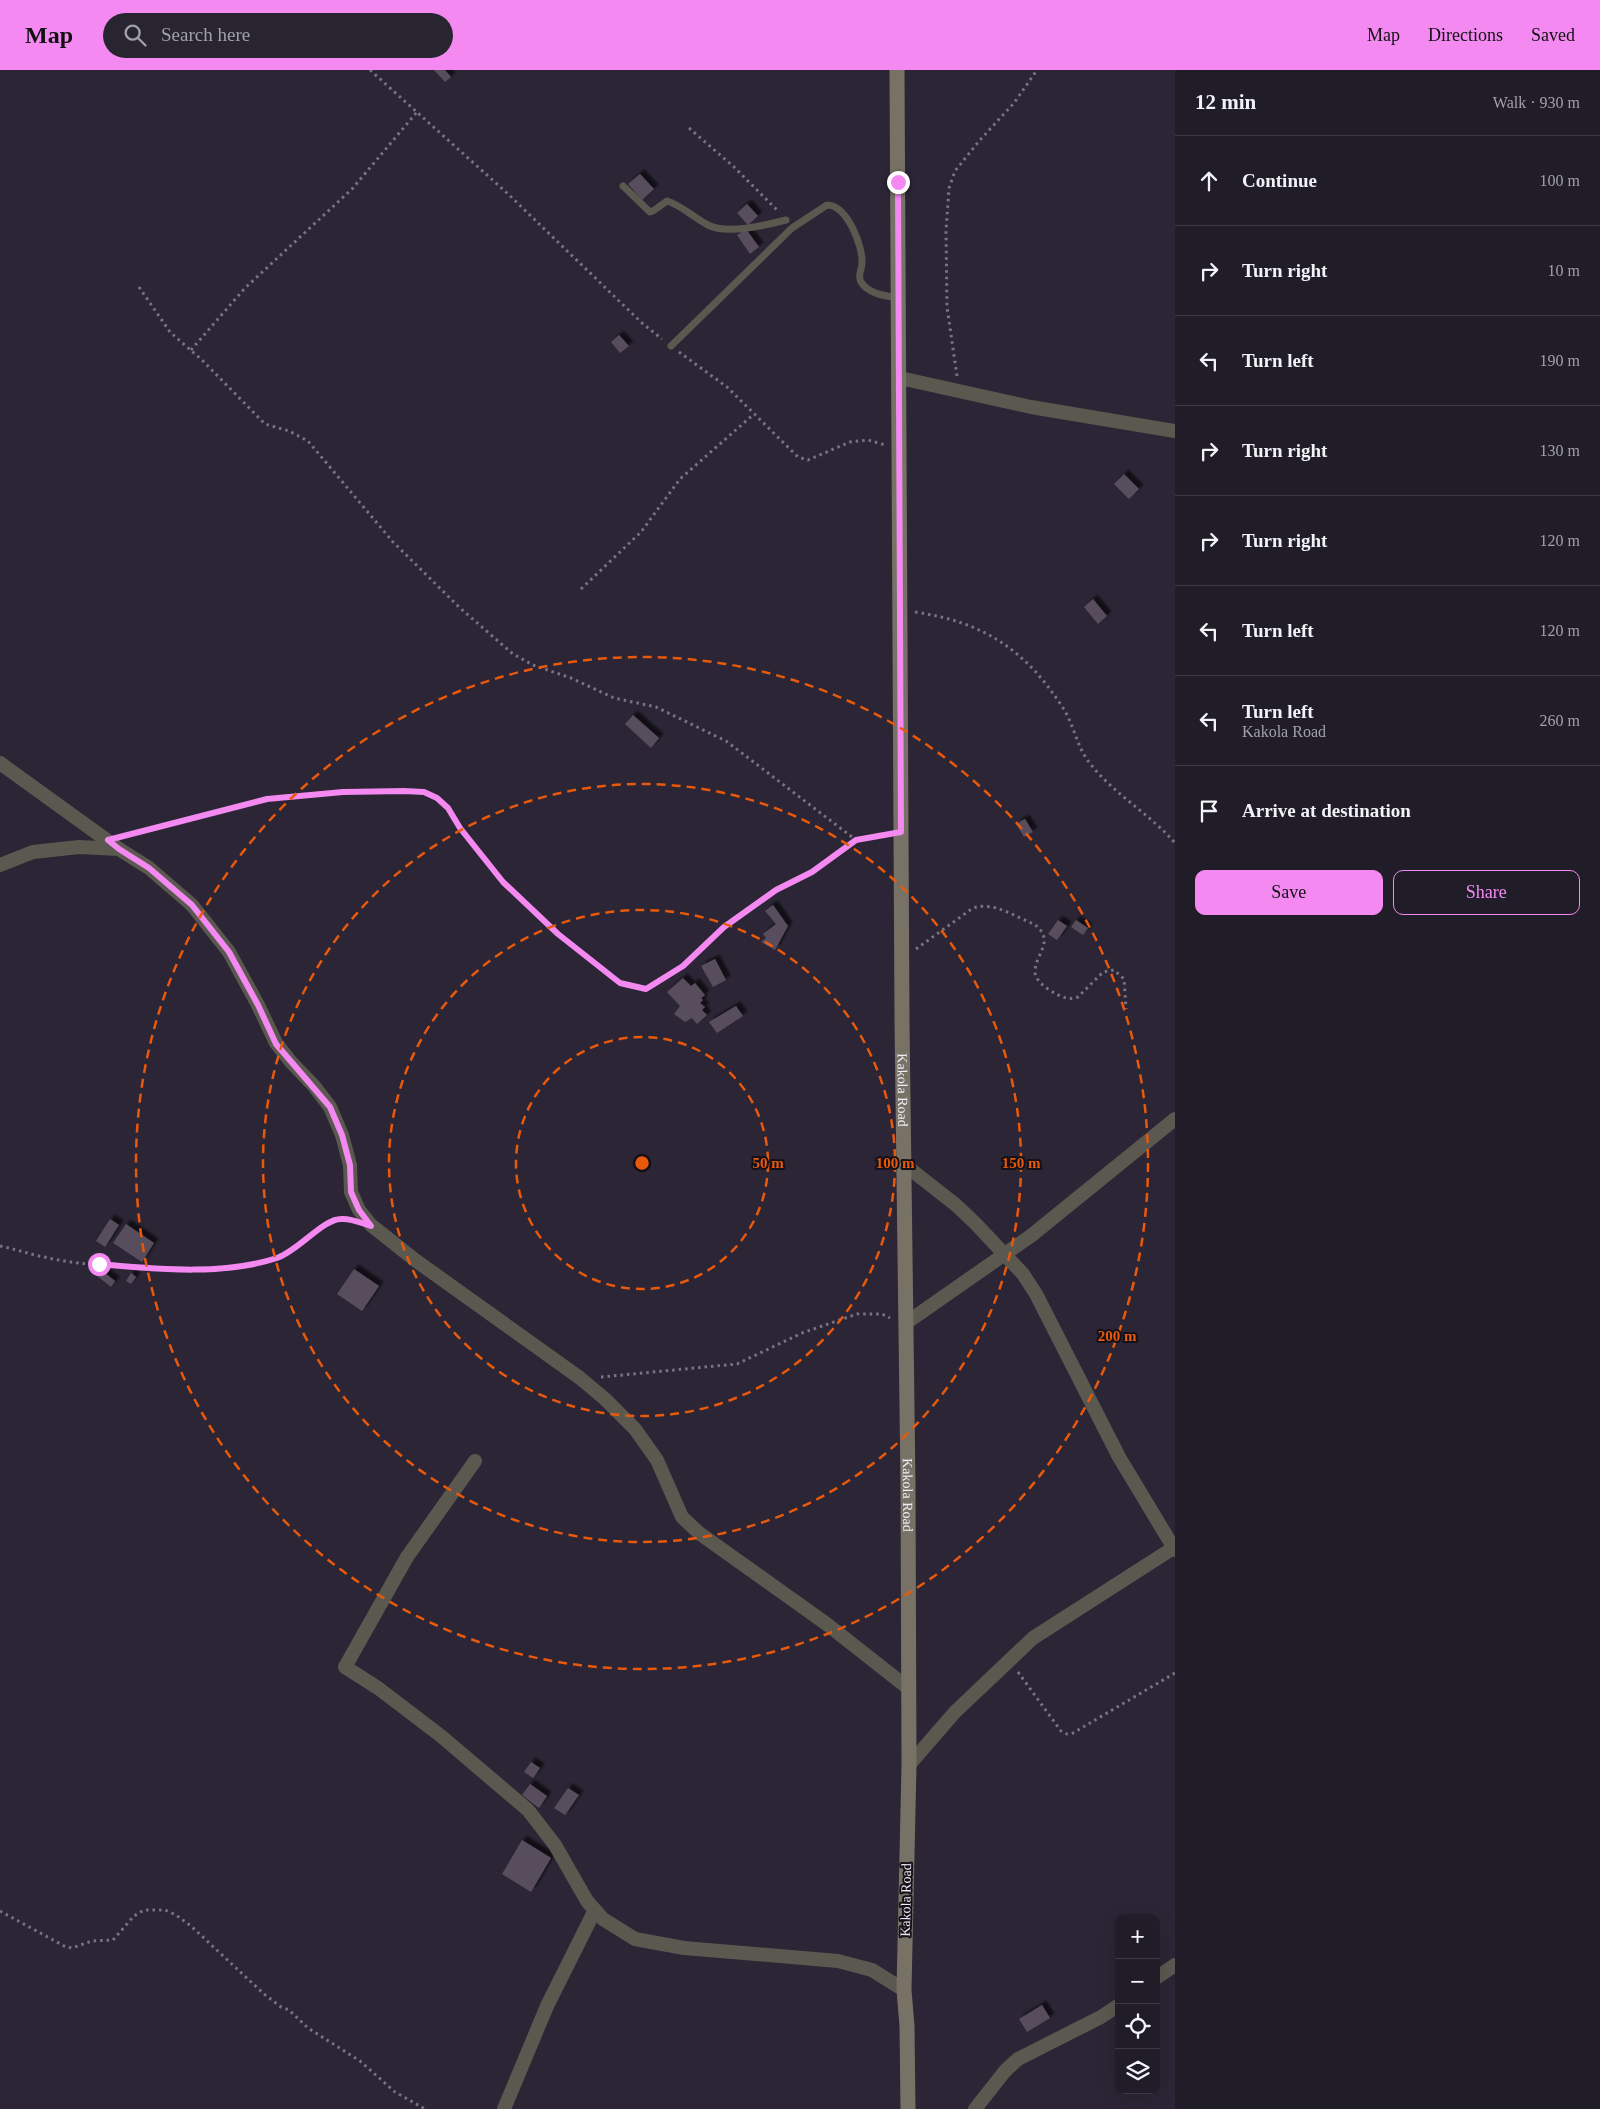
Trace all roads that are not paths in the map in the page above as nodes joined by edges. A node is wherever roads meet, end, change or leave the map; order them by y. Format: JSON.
{"nodes":[{"id":1,"x":897,"y":70,"type":"edge"},
{"id":2,"x":623,"y":186,"type":"dead end"},
{"id":3,"x":786,"y":220,"type":"road end"},
{"id":4,"x":899,"y":298,"type":"junction"},
{"id":5,"x":671,"y":346,"type":"road end"},
{"id":6,"x":900,"y":378,"type":"junction"},
{"id":7,"x":1175,"y":432,"type":"edge"},
{"id":8,"x":0,"y":763,"type":"edge"},
{"id":9,"x":113,"y":845,"type":"junction"},
{"id":10,"x":0,"y":865,"type":"edge"},
{"id":11,"x":1175,"y":1119,"type":"edge"},
{"id":12,"x":904,"y":1165,"type":"junction"},
{"id":13,"x":1004,"y":1255,"type":"junction"},
{"id":14,"x":906,"y":1325,"type":"junction"},
{"id":15,"x":475,"y":1460,"type":"dead end"},
{"id":16,"x":1175,"y":1548,"type":"edge"},
{"id":17,"x":908,"y":1688,"type":"junction"},
{"id":18,"x":909,"y":1765,"type":"junction"},
{"id":19,"x":595,"y":1910,"type":"junction"},
{"id":20,"x":1175,"y":1965,"type":"edge"},
{"id":21,"x":1160,"y":1975,"type":"edge"},
{"id":22,"x":904,"y":1990,"type":"junction"},
{"id":23,"x":1115,"y":2008,"type":"edge"},
{"id":24,"x":504,"y":2109,"type":"edge"},
{"id":25,"x":908,"y":2109,"type":"edge"},
{"id":26,"x":974,"y":2109,"type":"edge"}],
"edges":[{"from":1,"to":4,"type":"main road","name":"Kakola Road"},
{"from":2,"to":3,"type":"lane"},
{"from":4,"to":5,"type":"lane"},
{"from":4,"to":6,"type":"main road","name":"Kakola Road"},
{"from":6,"to":7,"type":"street"},
{"from":6,"to":12,"type":"main road","name":"Kakola Road"},
{"from":8,"to":9,"type":"street"},
{"from":9,"to":10,"type":"street"},
{"from":9,"to":17,"type":"street"},
{"from":11,"to":13,"type":"street"},
{"from":12,"to":13,"type":"street"},
{"from":12,"to":14,"type":"main road","name":"Kakola Road"},
{"from":13,"to":14,"type":"street"},
{"from":13,"to":16,"type":"street"},
{"from":14,"to":17,"type":"main road","name":"Kakola Road"},
{"from":15,"to":19,"type":"street"},
{"from":16,"to":18,"type":"street"},
{"from":17,"to":18,"type":"main road","name":"Kakola Road"},
{"from":18,"to":22,"type":"main road","name":"Kakola Road"},
{"from":19,"to":22,"type":"street"},
{"from":19,"to":24,"type":"street"},
{"from":20,"to":21,"type":"street"},
{"from":22,"to":25,"type":"main road","name":"Kakola Road"},
{"from":23,"to":26,"type":"street"}]}
